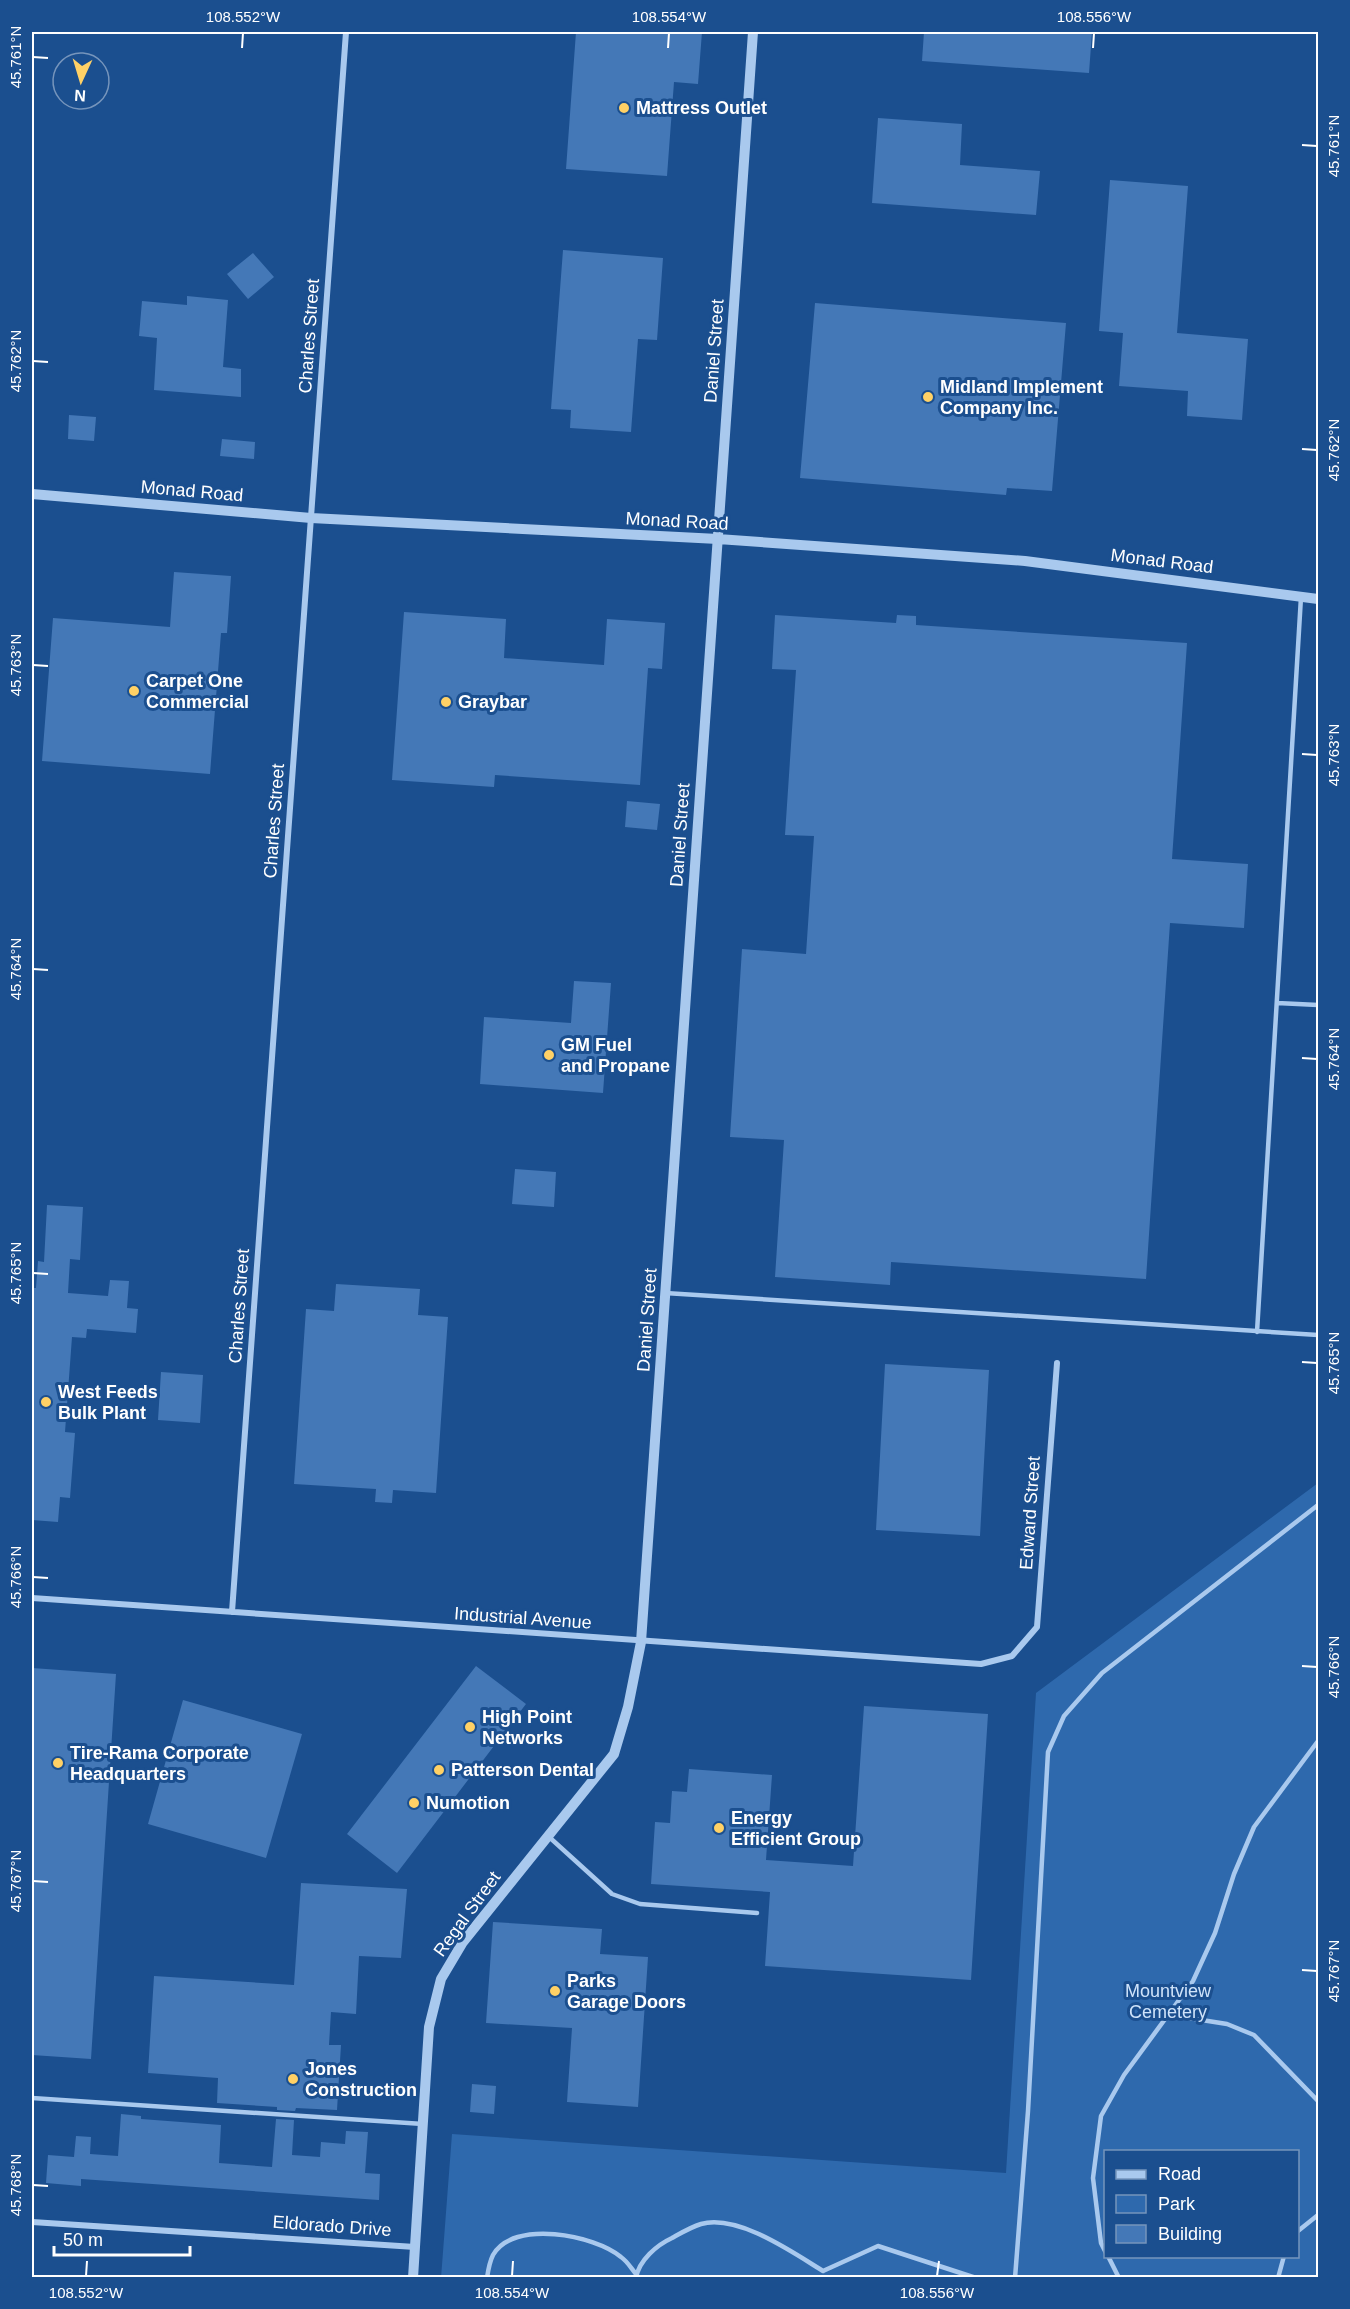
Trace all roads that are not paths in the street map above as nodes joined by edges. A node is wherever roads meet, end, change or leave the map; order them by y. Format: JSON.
{"nodes":[{"id":1,"x":346,"y":32,"type":"edge"},
{"id":2,"x":753,"y":32,"type":"edge"},
{"id":3,"x":32,"y":494,"type":"edge"},
{"id":4,"x":311,"y":518,"type":"junction"},
{"id":5,"x":718,"y":539,"type":"junction"},
{"id":6,"x":1300,"y":597,"type":"junction"},
{"id":7,"x":1318,"y":599,"type":"edge"},
{"id":8,"x":1277,"y":1003,"type":"junction"},
{"id":9,"x":1318,"y":1005,"type":"edge"},
{"id":10,"x":665,"y":1293,"type":"junction"},
{"id":11,"x":1257,"y":1332,"type":"junction"},
{"id":12,"x":1318,"y":1335,"type":"edge"},
{"id":13,"x":1057,"y":1363,"type":"dead end"},
{"id":14,"x":1318,"y":1505,"type":"edge"},
{"id":15,"x":32,"y":1598,"type":"edge"},
{"id":16,"x":232,"y":1612,"type":"junction"},
{"id":17,"x":641,"y":1642,"type":"junction"},
{"id":18,"x":1012,"y":1656,"type":"joint"},
{"id":19,"x":1318,"y":1741,"type":"edge"},
{"id":20,"x":548,"y":1836,"type":"junction"},
{"id":21,"x":757,"y":1913,"type":"dead end"},
{"id":22,"x":1170,"y":2015,"type":"junction"},
{"id":23,"x":32,"y":2098,"type":"edge"},
{"id":24,"x":1318,"y":2101,"type":"edge"},
{"id":25,"x":423,"y":2124,"type":"junction"},
{"id":26,"x":1318,"y":2215,"type":"edge"},
{"id":27,"x":32,"y":2222,"type":"edge"},
{"id":28,"x":1299,"y":2230,"type":"edge"},
{"id":29,"x":415,"y":2247,"type":"junction"},
{"id":30,"x":1104,"y":2248,"type":"edge"},
{"id":31,"x":1109,"y":2258,"type":"edge"},
{"id":32,"x":1283,"y":2258,"type":"edge"},
{"id":33,"x":822,"y":2271,"type":"junction"},
{"id":34,"x":636,"y":2276,"type":"edge"},
{"id":35,"x":413,"y":2277,"type":"edge"},
{"id":36,"x":487,"y":2277,"type":"edge"},
{"id":37,"x":821,"y":2277,"type":"edge"},
{"id":38,"x":976,"y":2277,"type":"edge"},
{"id":39,"x":1015,"y":2277,"type":"edge"},
{"id":40,"x":1119,"y":2277,"type":"edge"},
{"id":41,"x":1278,"y":2277,"type":"edge"}],
"edges":[{"from":1,"to":4,"type":"street","name":"Charles Street"},
{"from":2,"to":5,"type":"street","name":"Daniel Street"},
{"from":3,"to":4,"type":"street","name":"Monad Road"},
{"from":4,"to":5,"type":"street","name":"Monad Road"},
{"from":4,"to":16,"type":"street","name":"Charles Street"},
{"from":5,"to":6,"type":"street","name":"Monad Road"},
{"from":5,"to":10,"type":"street","name":"Daniel Street"},
{"from":6,"to":7,"type":"street","name":"Monad Road"},
{"from":6,"to":8,"type":"lane"},
{"from":8,"to":9,"type":"lane"},
{"from":8,"to":11,"type":"lane"},
{"from":10,"to":11,"type":"lane"},
{"from":10,"to":17,"type":"street","name":"Daniel Street"},
{"from":11,"to":12,"type":"lane"},
{"from":13,"to":18,"type":"street","name":"Edward Street"},
{"from":14,"to":39,"type":"lane"},
{"from":15,"to":16,"type":"street","name":"Industrial Avenue"},
{"from":16,"to":17,"type":"street","name":"Industrial Avenue"},
{"from":17,"to":18,"type":"street","name":"Industrial Avenue"},
{"from":17,"to":20,"type":"street","name":"Regal Street"},
{"from":19,"to":22,"type":"lane"},
{"from":20,"to":21,"type":"lane"},
{"from":20,"to":25,"type":"street","name":"Regal Street"},
{"from":22,"to":24,"type":"lane"},
{"from":22,"to":30,"type":"lane"},
{"from":23,"to":25,"type":"lane"},
{"from":25,"to":29,"type":"street","name":"Regal Street"},
{"from":26,"to":28,"type":"lane"},
{"from":27,"to":29,"type":"street","name":"Eldorado Drive"},
{"from":29,"to":35,"type":"street","name":"Regal Street"},
{"from":31,"to":40,"type":"lane"},
{"from":32,"to":41,"type":"lane"},
{"from":33,"to":34,"type":"lane"},
{"from":33,"to":37,"type":"lane"},
{"from":33,"to":38,"type":"lane"},
{"from":34,"to":36,"type":"lane"}]}
